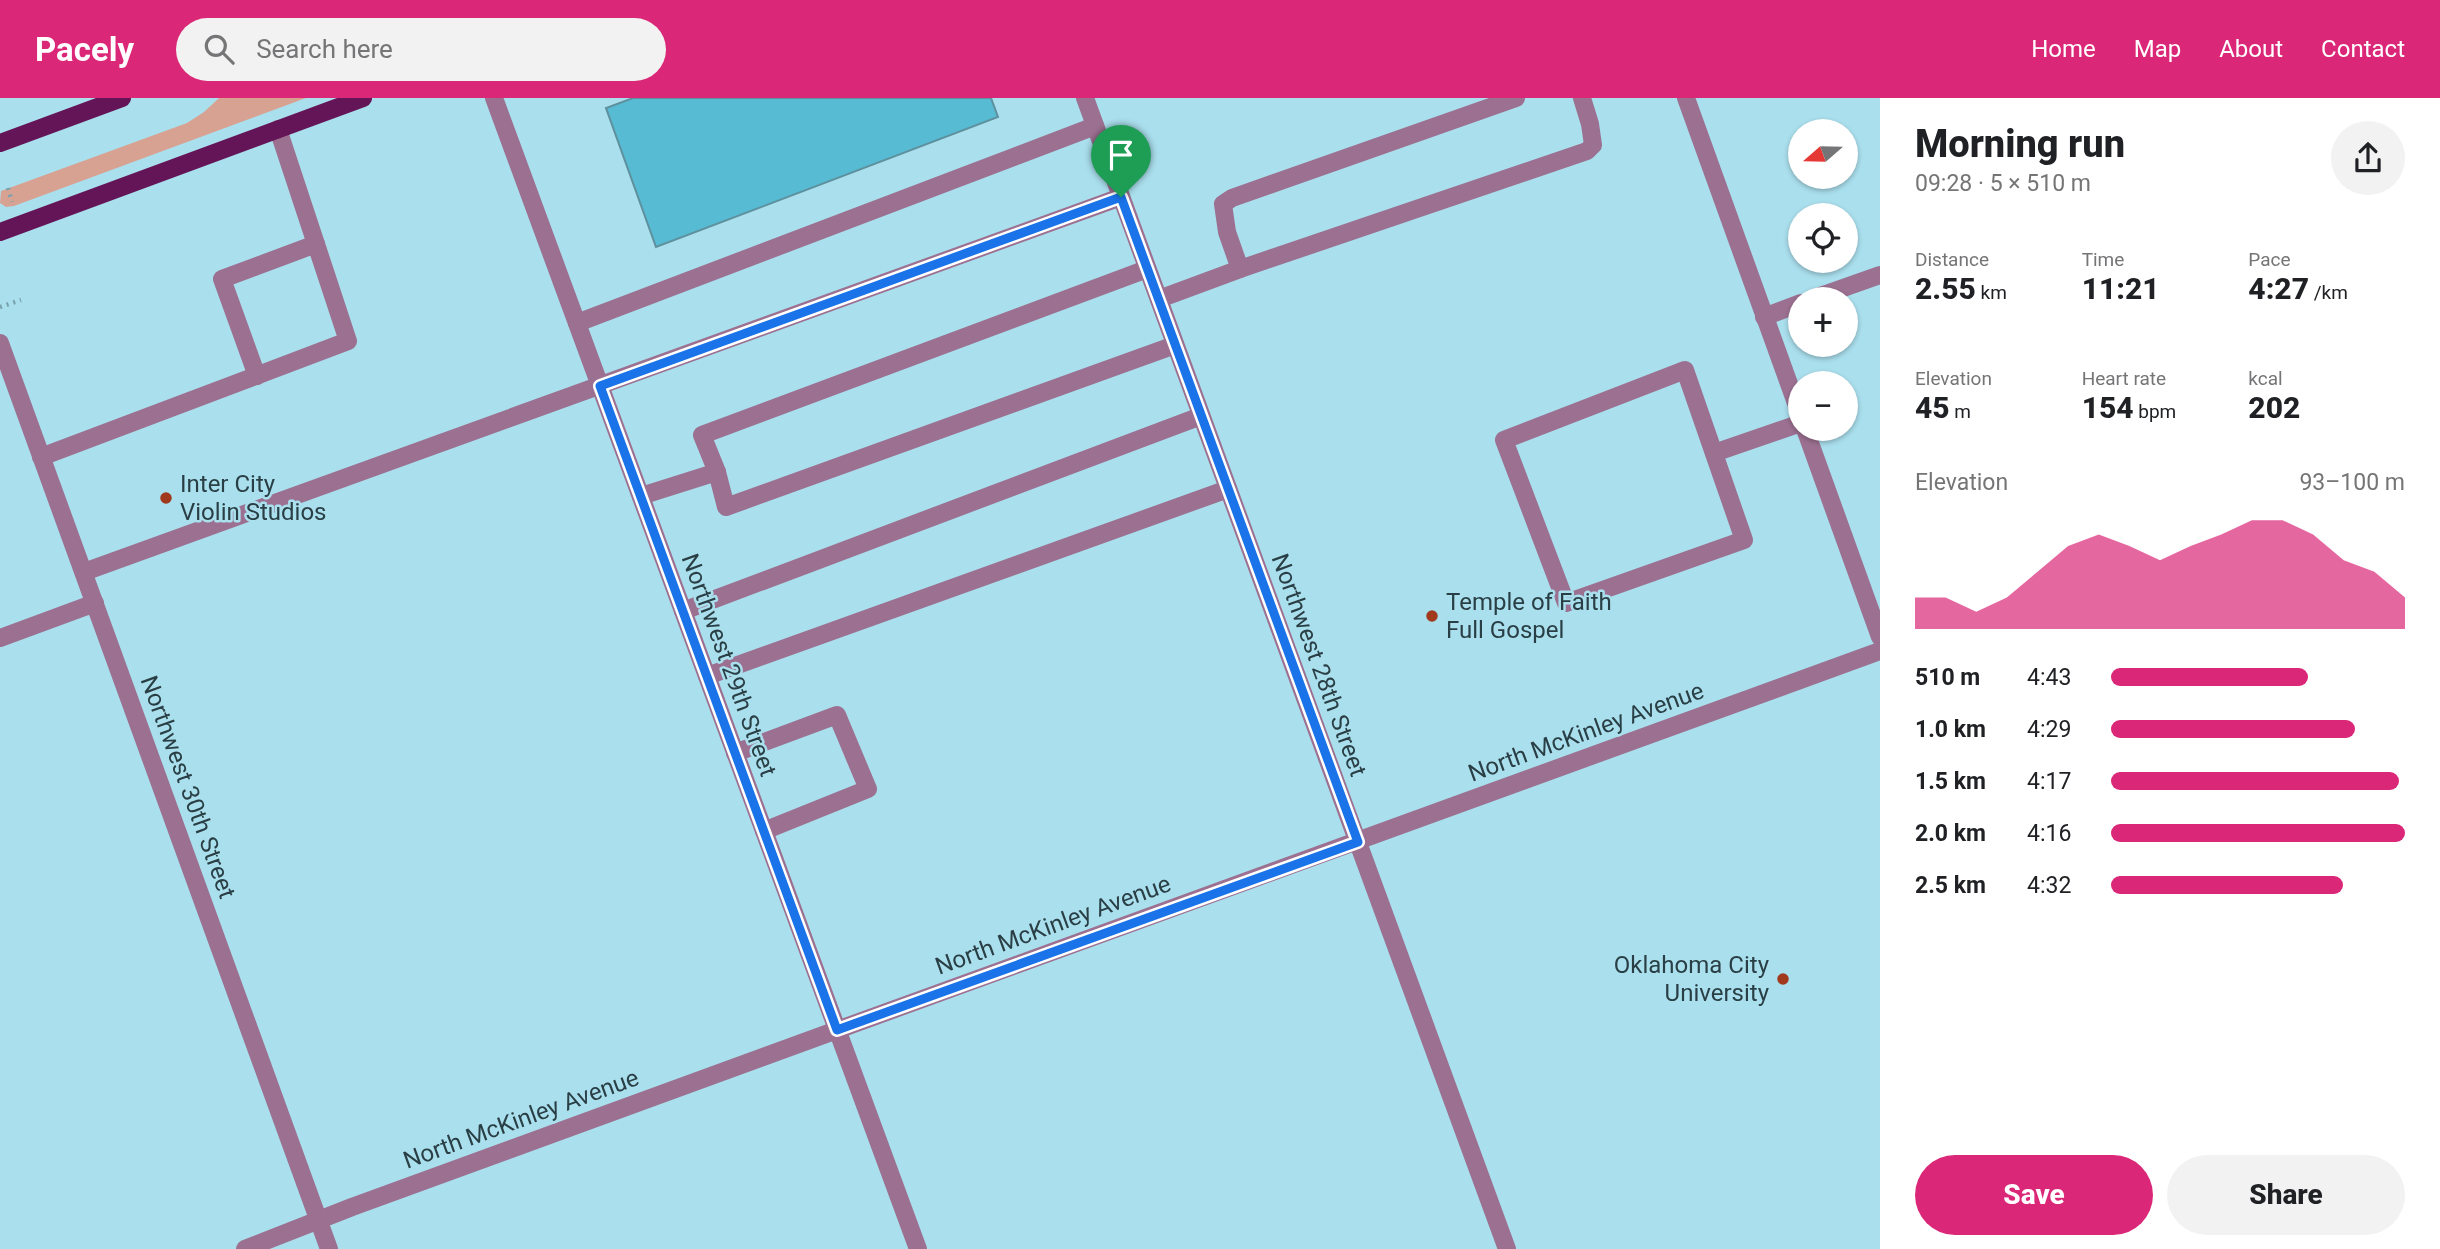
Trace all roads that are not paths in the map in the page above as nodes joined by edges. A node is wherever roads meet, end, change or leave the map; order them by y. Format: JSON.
{"nodes":[{"id":1,"x":122,"y":98,"type":"edge"},
{"id":2,"x":363,"y":98,"type":"edge"},
{"id":3,"x":494,"y":98,"type":"edge"},
{"id":4,"x":1085,"y":98,"type":"edge"},
{"id":5,"x":1516,"y":98,"type":"edge"},
{"id":6,"x":1582,"y":98,"type":"edge"},
{"id":7,"x":1686,"y":98,"type":"edge"},
{"id":8,"x":1095,"y":126,"type":"junction"},
{"id":9,"x":278,"y":129,"type":"junction"},
{"id":10,"x":0,"y":143,"type":"edge"},
{"id":11,"x":1121,"y":197,"type":"junction"},
{"id":12,"x":0,"y":232,"type":"edge"},
{"id":13,"x":316,"y":244,"type":"junction"},
{"id":14,"x":1147,"y":269,"type":"junction"},
{"id":15,"x":1240,"y":269,"type":"junction"},
{"id":16,"x":1880,"y":275,"type":"edge"},
{"id":17,"x":1846,"y":287,"type":"edge"},
{"id":18,"x":1159,"y":299,"type":"junction"},
{"id":19,"x":1788,"y":308,"type":"edge"},
{"id":20,"x":1764,"y":317,"type":"junction"},
{"id":21,"x":577,"y":323,"type":"junction"},
{"id":22,"x":0,"y":343,"type":"edge"},
{"id":23,"x":1175,"y":345,"type":"junction"},
{"id":24,"x":257,"y":376,"type":"junction"},
{"id":25,"x":1788,"y":382,"type":"edge"},
{"id":26,"x":600,"y":386,"type":"junction"},
{"id":27,"x":1201,"y":416,"type":"junction"},
{"id":28,"x":1788,"y":427,"type":"edge"},
{"id":29,"x":1809,"y":441,"type":"edge"},
{"id":30,"x":1714,"y":453,"type":"junction"},
{"id":31,"x":41,"y":457,"type":"junction"},
{"id":32,"x":717,"y":472,"type":"junction"},
{"id":33,"x":1228,"y":489,"type":"junction"},
{"id":34,"x":641,"y":496,"type":"junction"},
{"id":35,"x":84,"y":572,"type":"junction"},
{"id":36,"x":95,"y":603,"type":"junction"},
{"id":37,"x":683,"y":611,"type":"junction"},
{"id":38,"x":1880,"y":637,"type":"edge"},
{"id":39,"x":0,"y":638,"type":"edge"},
{"id":40,"x":1880,"y":651,"type":"edge"},
{"id":41,"x":707,"y":676,"type":"junction"},
{"id":42,"x":735,"y":753,"type":"junction"},
{"id":43,"x":764,"y":831,"type":"junction"},
{"id":44,"x":1358,"y":842,"type":"junction"},
{"id":45,"x":837,"y":1030,"type":"junction"},
{"id":46,"x":319,"y":1220,"type":"junction"},
{"id":47,"x":245,"y":1249,"type":"edge"},
{"id":48,"x":329,"y":1249,"type":"edge"},
{"id":49,"x":918,"y":1249,"type":"edge"},
{"id":50,"x":1507,"y":1249,"type":"edge"}],
"edges":[{"from":1,"to":10,"type":"main road"},
{"from":2,"to":9,"type":"main road"},
{"from":3,"to":21,"type":"street","name":"Northwest 29th Street"},
{"from":4,"to":8,"type":"street","name":"Northwest 28th Street"},
{"from":5,"to":15,"type":"street"},
{"from":6,"to":15,"type":"street"},
{"from":7,"to":20,"type":"street"},
{"from":8,"to":11,"type":"street","name":"Northwest 28th Street"},
{"from":8,"to":21,"type":"street"},
{"from":9,"to":12,"type":"main road"},
{"from":9,"to":13,"type":"street"},
{"from":11,"to":14,"type":"street","name":"Northwest 28th Street"},
{"from":11,"to":26,"type":"street"},
{"from":13,"to":24,"type":"street"},
{"from":13,"to":24,"type":"street"},
{"from":14,"to":18,"type":"street","name":"Northwest 28th Street"},
{"from":14,"to":32,"type":"street"},
{"from":15,"to":18,"type":"street"},
{"from":16,"to":17,"type":"street"},
{"from":18,"to":23,"type":"street","name":"Northwest 28th Street"},
{"from":19,"to":20,"type":"street"},
{"from":20,"to":25,"type":"street"},
{"from":21,"to":26,"type":"street","name":"Northwest 29th Street"},
{"from":22,"to":31,"type":"street","name":"Northwest 30th Street"},
{"from":23,"to":27,"type":"street","name":"Northwest 28th Street"},
{"from":23,"to":32,"type":"street"},
{"from":24,"to":31,"type":"street"},
{"from":26,"to":34,"type":"street","name":"Northwest 29th Street"},
{"from":26,"to":35,"type":"street"},
{"from":27,"to":33,"type":"street","name":"Northwest 28th Street"},
{"from":27,"to":37,"type":"street"},
{"from":28,"to":30,"type":"street"},
{"from":29,"to":38,"type":"street"},
{"from":30,"to":30,"type":"street"},
{"from":31,"to":35,"type":"street","name":"Northwest 30th Street"},
{"from":32,"to":34,"type":"street"},
{"from":33,"to":41,"type":"street"},
{"from":33,"to":44,"type":"street","name":"Northwest 28th Street"},
{"from":34,"to":37,"type":"street","name":"Northwest 29th Street"},
{"from":35,"to":36,"type":"street","name":"Northwest 30th Street"},
{"from":36,"to":39,"type":"street"},
{"from":36,"to":46,"type":"street","name":"Northwest 30th Street"},
{"from":37,"to":41,"type":"street","name":"Northwest 29th Street"},
{"from":40,"to":44,"type":"street","name":"North McKinley Avenue"},
{"from":41,"to":42,"type":"street","name":"Northwest 29th Street"},
{"from":42,"to":43,"type":"street","name":"Northwest 29th Street"},
{"from":42,"to":43,"type":"street"},
{"from":43,"to":45,"type":"street","name":"Northwest 29th Street"},
{"from":44,"to":45,"type":"street","name":"North McKinley Avenue"},
{"from":44,"to":50,"type":"street","name":"Northwest 28th Street"},
{"from":45,"to":46,"type":"street","name":"North McKinley Avenue"},
{"from":45,"to":49,"type":"street","name":"Northwest 29th Street"},
{"from":46,"to":47,"type":"street","name":"North McKinley Avenue"},
{"from":46,"to":48,"type":"street","name":"Northwest 30th Street"}]}
